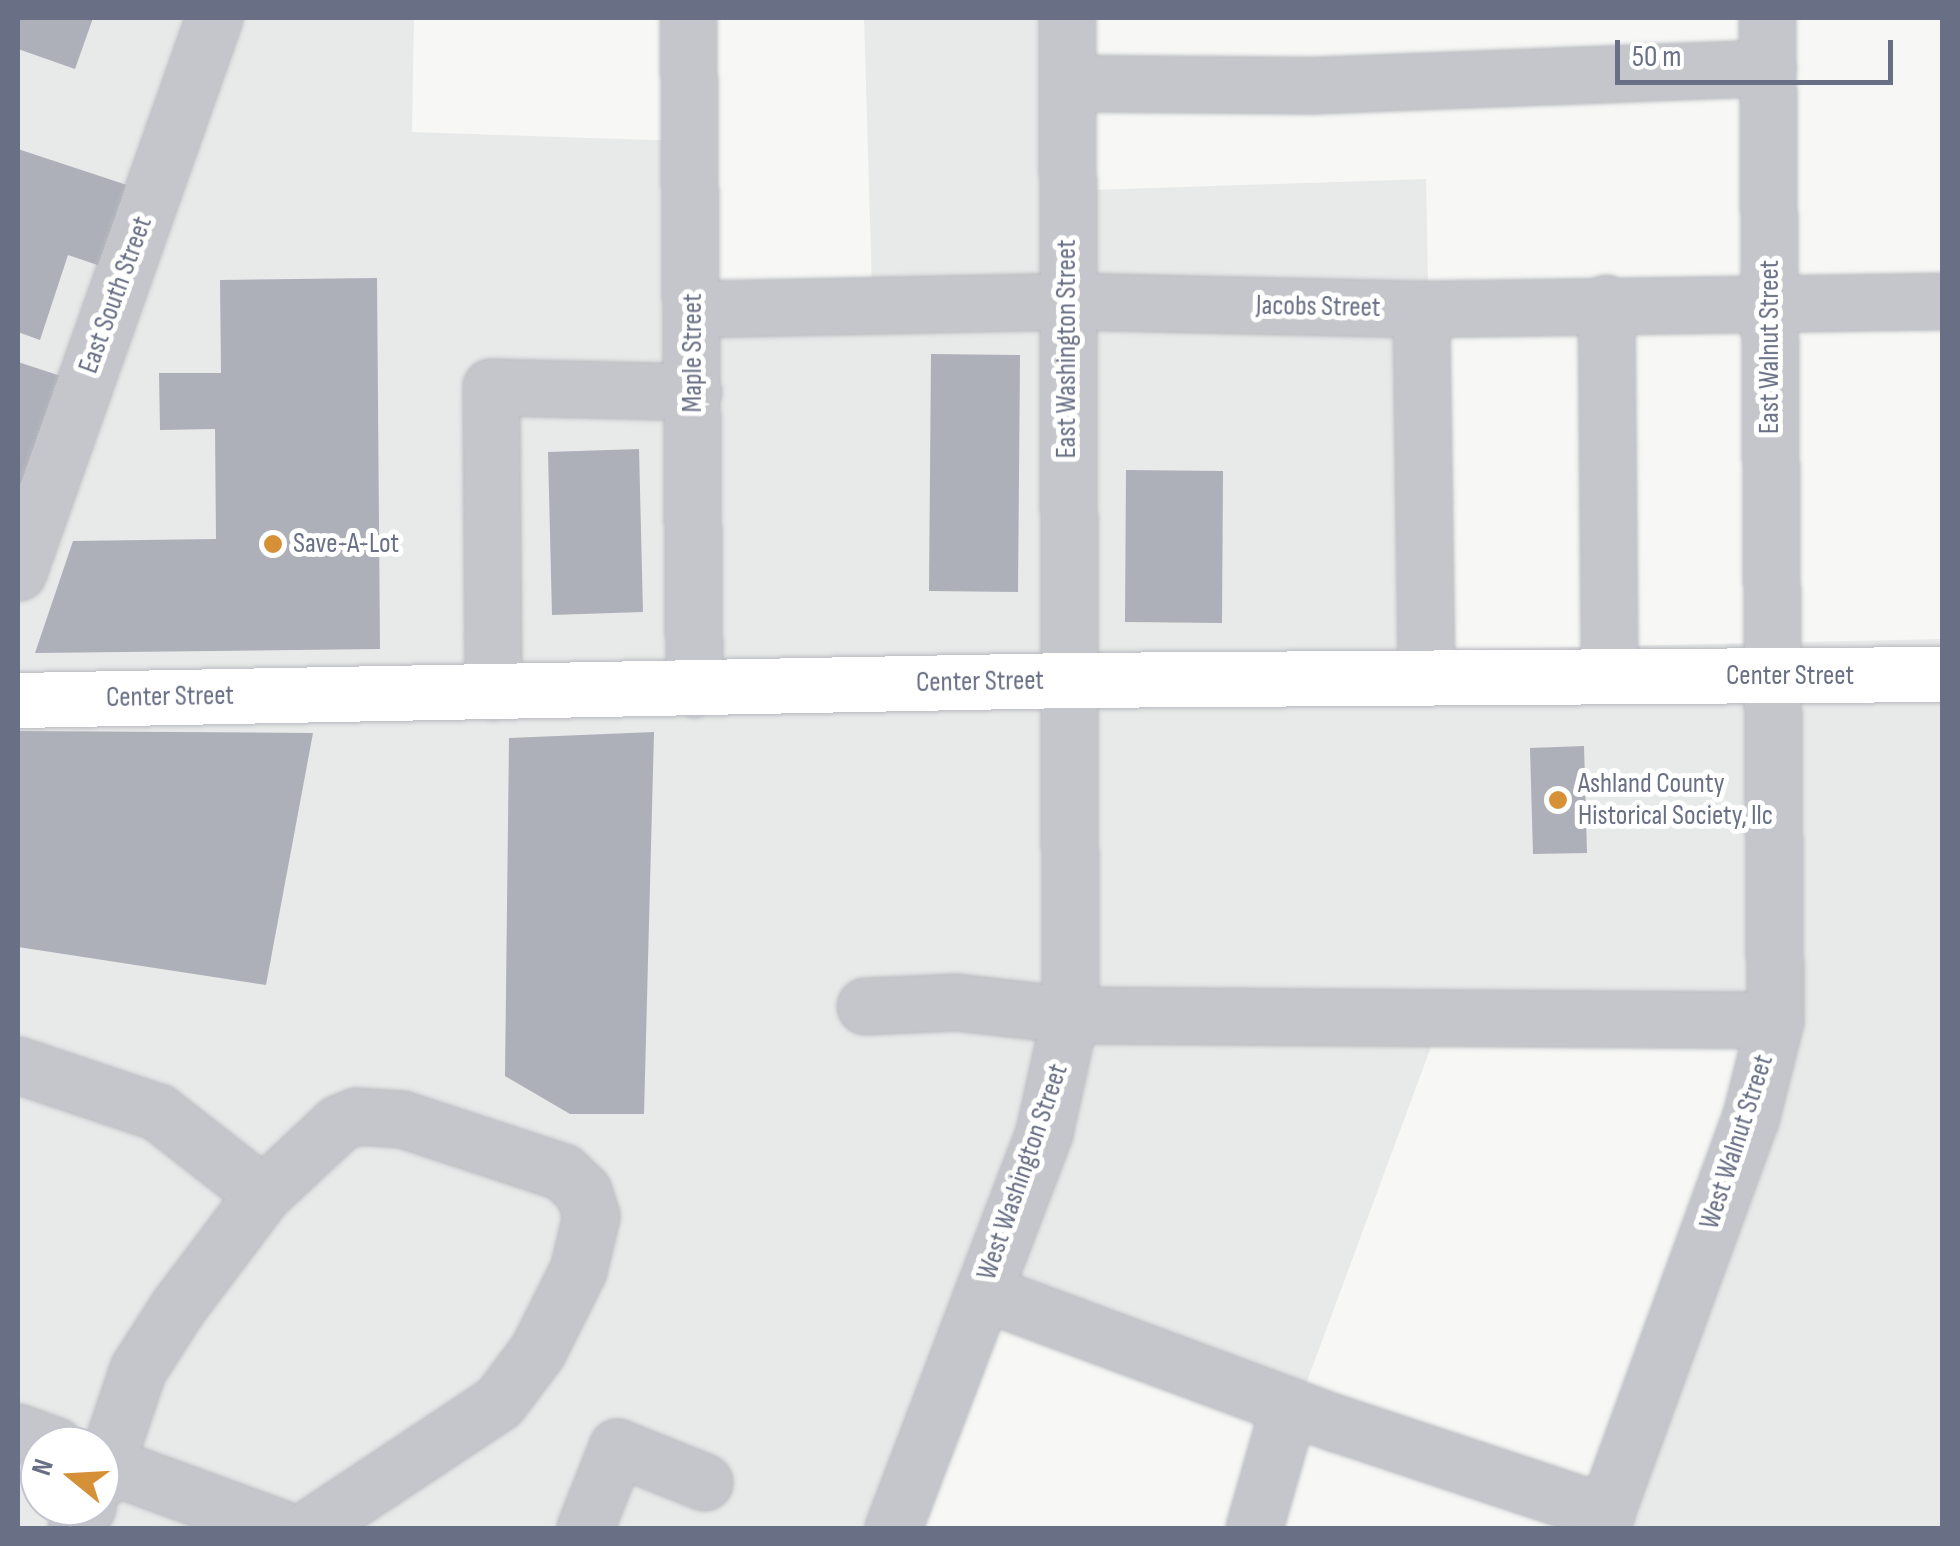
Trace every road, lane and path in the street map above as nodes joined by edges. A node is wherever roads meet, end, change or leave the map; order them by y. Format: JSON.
{"nodes":[{"id":1,"x":214,"y":18,"type":"edge"},
{"id":2,"x":688,"y":18,"type":"edge"},
{"id":3,"x":1067,"y":18,"type":"edge"},
{"id":4,"x":1768,"y":43,"type":"edge"},
{"id":5,"x":1067,"y":83,"type":"junction"},
{"id":6,"x":1067,"y":302,"type":"junction"},
{"id":7,"x":1942,"y":302,"type":"edge"},
{"id":8,"x":1606,"y":304,"type":"junction"},
{"id":9,"x":1769,"y":305,"type":"junction"},
{"id":10,"x":693,"y":309,"type":"junction"},
{"id":11,"x":1421,"y":309,"type":"junction"},
{"id":12,"x":693,"y":392,"type":"junction"},
{"id":13,"x":18,"y":572,"type":"edge"},
{"id":14,"x":1942,"y":674,"type":"edge"},
{"id":15,"x":1426,"y":676,"type":"junction"},
{"id":16,"x":1609,"y":676,"type":"junction"},
{"id":17,"x":1772,"y":677,"type":"junction"},
{"id":18,"x":1068,"y":680,"type":"junction"},
{"id":19,"x":694,"y":689,"type":"junction"},
{"id":20,"x":493,"y":692,"type":"junction"},
{"id":21,"x":18,"y":700,"type":"edge"},
{"id":22,"x":865,"y":1006,"type":"dead end"},
{"id":23,"x":1070,"y":1015,"type":"junction"},
{"id":24,"x":1774,"y":1020,"type":"junction"},
{"id":25,"x":18,"y":1065,"type":"edge"},
{"id":26,"x":263,"y":1194,"type":"junction"},
{"id":27,"x":982,"y":1292,"type":"junction"},
{"id":28,"x":1289,"y":1406,"type":"junction"},
{"id":29,"x":118,"y":1426,"type":"edge"},
{"id":30,"x":704,"y":1482,"type":"dead end"},
{"id":31,"x":120,"y":1484,"type":"edge"},
{"id":32,"x":1603,"y":1521,"type":"edge"},
{"id":33,"x":280,"y":1528,"type":"edge"},
{"id":34,"x":309,"y":1528,"type":"edge"},
{"id":35,"x":585,"y":1528,"type":"edge"},
{"id":36,"x":894,"y":1528,"type":"edge"},
{"id":37,"x":1254,"y":1528,"type":"edge"}],
"edges":[{"from":1,"to":13,"type":"street","name":"East South Street"},
{"from":2,"to":10,"type":"street","name":"Maple Street"},
{"from":3,"to":5,"type":"street","name":"East Washington Street"},
{"from":4,"to":5,"type":"street"},
{"from":4,"to":9,"type":"street","name":"East Walnut Street"},
{"from":5,"to":6,"type":"street","name":"East Washington Street"},
{"from":6,"to":10,"type":"street","name":"Jacobs Street"},
{"from":6,"to":11,"type":"street","name":"Jacobs Street"},
{"from":6,"to":18,"type":"street","name":"East Washington Street"},
{"from":7,"to":9,"type":"street","name":"Jacobs Street"},
{"from":8,"to":9,"type":"street","name":"Jacobs Street"},
{"from":8,"to":11,"type":"street","name":"Jacobs Street"},
{"from":8,"to":16,"type":"street"},
{"from":9,"to":17,"type":"street","name":"East Walnut Street"},
{"from":10,"to":12,"type":"street","name":"Maple Street"},
{"from":11,"to":15,"type":"street"},
{"from":12,"to":19,"type":"street","name":"Maple Street"},
{"from":12,"to":20,"type":"street"},
{"from":14,"to":17,"type":"main road","name":"Center Street"},
{"from":15,"to":16,"type":"main road","name":"Center Street"},
{"from":15,"to":18,"type":"main road","name":"Center Street"},
{"from":16,"to":17,"type":"main road","name":"Center Street"},
{"from":17,"to":24,"type":"street","name":"West Walnut Street"},
{"from":18,"to":19,"type":"main road","name":"Center Street"},
{"from":18,"to":23,"type":"street","name":"West Washington Street"},
{"from":19,"to":20,"type":"main road","name":"Center Street"},
{"from":20,"to":21,"type":"main road","name":"Center Street"},
{"from":22,"to":23,"type":"street"},
{"from":23,"to":24,"type":"street"},
{"from":23,"to":27,"type":"street","name":"West Washington Street"},
{"from":24,"to":32,"type":"street","name":"West Walnut Street"},
{"from":25,"to":26,"type":"street"},
{"from":26,"to":29,"type":"street"},
{"from":26,"to":34,"type":"street"},
{"from":27,"to":28,"type":"street"},
{"from":27,"to":36,"type":"street","name":"West Washington Street"},
{"from":28,"to":32,"type":"street"},
{"from":28,"to":37,"type":"street"},
{"from":30,"to":35,"type":"street"},
{"from":31,"to":33,"type":"street"}]}
